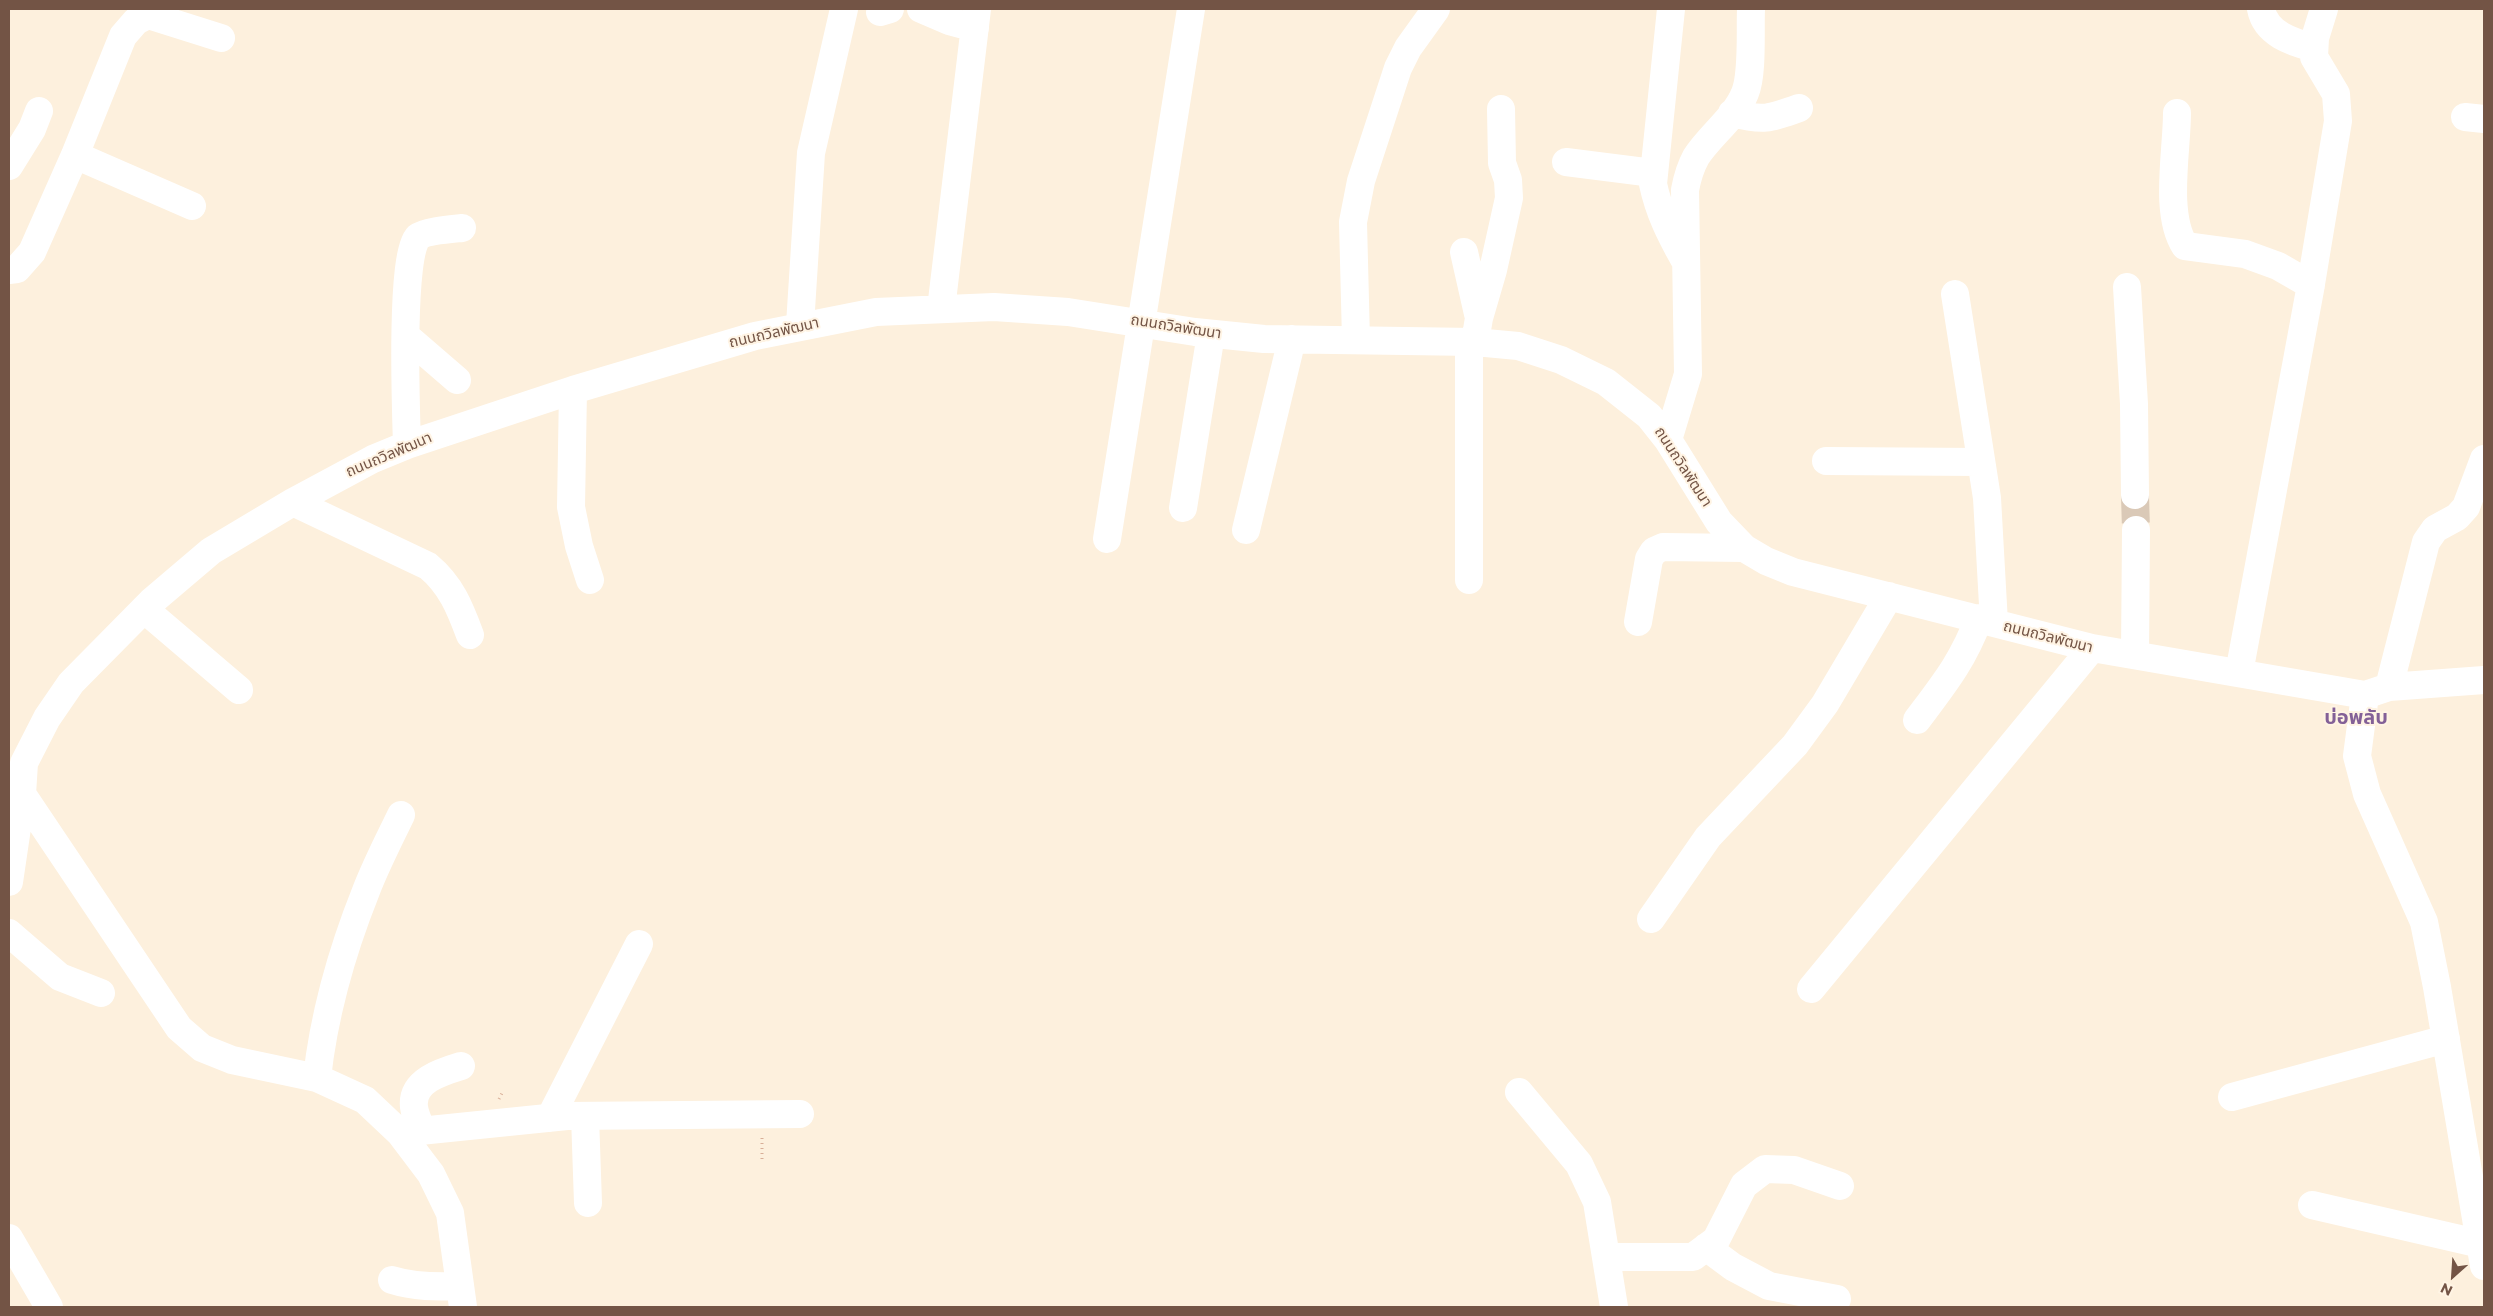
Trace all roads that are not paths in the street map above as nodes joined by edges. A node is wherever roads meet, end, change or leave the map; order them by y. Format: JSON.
{"nodes":[{"id":1,"x":844,"y":9,"type":"edge"},
{"id":2,"x":921,"y":9,"type":"edge"},
{"id":3,"x":1191,"y":9,"type":"edge"},
{"id":4,"x":1436,"y":9,"type":"edge"},
{"id":5,"x":1671,"y":9,"type":"edge"},
{"id":6,"x":1751,"y":9,"type":"edge"},
{"id":7,"x":2260,"y":9,"type":"edge"},
{"id":8,"x":2324,"y":9,"type":"edge"},
{"id":9,"x":976,"y":19,"type":"edge"},
{"id":10,"x":221,"y":38,"type":"dead end"},
{"id":11,"x":2314,"y":48,"type":"junction"},
{"id":12,"x":1799,"y":108,"type":"dead end"},
{"id":13,"x":1501,"y":109,"type":"dead end"},
{"id":14,"x":39,"y":111,"type":"dead end"},
{"id":15,"x":1732,"y":113,"type":"junction"},
{"id":16,"x":2177,"y":113,"type":"dead end"},
{"id":17,"x":75,"y":155,"type":"junction"},
{"id":18,"x":1566,"y":162,"type":"dead end"},
{"id":19,"x":9,"y":166,"type":"edge"},
{"id":20,"x":1653,"y":173,"type":"junction"},
{"id":21,"x":192,"y":206,"type":"dead end"},
{"id":22,"x":462,"y":228,"type":"dead end"},
{"id":23,"x":1464,"y":252,"type":"dead end"},
{"id":24,"x":1686,"y":262,"type":"junction"},
{"id":25,"x":9,"y":270,"type":"edge"},
{"id":26,"x":2311,"y":285,"type":"junction"},
{"id":27,"x":2127,"y":287,"type":"dead end"},
{"id":28,"x":1955,"y":294,"type":"dead end"},
{"id":29,"x":941,"y":309,"type":"junction"},
{"id":30,"x":1141,"y":322,"type":"junction"},
{"id":31,"x":800,"y":325,"type":"junction"},
{"id":32,"x":1211,"y":334,"type":"junction"},
{"id":33,"x":1474,"y":334,"type":"junction"},
{"id":34,"x":406,"y":336,"type":"junction"},
{"id":35,"x":1292,"y":339,"type":"junction"},
{"id":36,"x":1356,"y":340,"type":"junction"},
{"id":37,"x":457,"y":380,"type":"dead end"},
{"id":38,"x":573,"y":390,"type":"junction"},
{"id":39,"x":1668,"y":440,"type":"junction"},
{"id":40,"x":406,"y":445,"type":"junction"},
{"id":41,"x":2484,"y":459,"type":"edge"},
{"id":42,"x":1826,"y":461,"type":"dead end"},
{"id":43,"x":1981,"y":462,"type":"junction"},
{"id":44,"x":2135,"y":496,"type":"tunnel mouth"},
{"id":45,"x":293,"y":502,"type":"junction"},
{"id":46,"x":1183,"y":508,"type":"dead end"},
{"id":47,"x":1246,"y":530,"type":"dead end"},
{"id":48,"x":2136,"y":530,"type":"tunnel mouth"},
{"id":49,"x":1107,"y":539,"type":"dead end"},
{"id":50,"x":1744,"y":548,"type":"junction"},
{"id":51,"x":590,"y":580,"type":"dead end"},
{"id":52,"x":1469,"y":580,"type":"dead end"},
{"id":53,"x":1890,"y":596,"type":"junction"},
{"id":54,"x":144,"y":609,"type":"junction"},
{"id":55,"x":1986,"y":621,"type":"junction"},
{"id":56,"x":1638,"y":622,"type":"dead end"},
{"id":57,"x":470,"y":635,"type":"dead end"},
{"id":58,"x":2092,"y":648,"type":"junction"},
{"id":59,"x":2135,"y":655,"type":"junction"},
{"id":60,"x":2239,"y":673,"type":"junction"},
{"id":61,"x":2484,"y":680,"type":"edge"},
{"id":62,"x":239,"y":690,"type":"dead end"},
{"id":63,"x":2377,"y":691,"type":"junction"},
{"id":64,"x":1917,"y":720,"type":"dead end"},
{"id":65,"x":16,"y":754,"type":"edge"},
{"id":66,"x":22,"y":794,"type":"junction"},
{"id":67,"x":401,"y":815,"type":"dead end"},
{"id":68,"x":12,"y":832,"type":"edge"},
{"id":69,"x":9,"y":882,"type":"edge"},
{"id":70,"x":1651,"y":919,"type":"dead end"},
{"id":71,"x":9,"y":933,"type":"edge"},
{"id":72,"x":639,"y":944,"type":"dead end"},
{"id":73,"x":1811,"y":989,"type":"dead end"},
{"id":74,"x":101,"y":993,"type":"dead end"},
{"id":75,"x":2446,"y":1039,"type":"junction"},
{"id":76,"x":460,"y":1066,"type":"dead end"},
{"id":77,"x":317,"y":1078,"type":"junction"},
{"id":78,"x":1519,"y":1092,"type":"dead end"},
{"id":79,"x":2232,"y":1097,"type":"dead end"},
{"id":80,"x":800,"y":1114,"type":"dead end"},
{"id":81,"x":585,"y":1116,"type":"junction"},
{"id":82,"x":550,"y":1118,"type":"junction"},
{"id":83,"x":411,"y":1131,"type":"junction"},
{"id":84,"x":2476,"y":1162,"type":"edge"},
{"id":85,"x":1840,"y":1186,"type":"dead end"},
{"id":86,"x":588,"y":1203,"type":"dead end"},
{"id":87,"x":2312,"y":1205,"type":"dead end"},
{"id":88,"x":9,"y":1238,"type":"edge"},
{"id":89,"x":1706,"y":1247,"type":"junction"},
{"id":90,"x":2482,"y":1255,"type":"edge"},
{"id":91,"x":1606,"y":1258,"type":"junction"},
{"id":92,"x":392,"y":1280,"type":"dead end"},
{"id":93,"x":462,"y":1297,"type":"edge"},
{"id":94,"x":1837,"y":1299,"type":"dead end"},
{"id":95,"x":49,"y":1307,"type":"edge"},
{"id":96,"x":1614,"y":1307,"type":"edge"}],
"edges":[{"from":1,"to":31,"type":"street"},
{"from":2,"to":9,"type":"street"},
{"from":3,"to":30,"type":"street"},
{"from":4,"to":36,"type":"street"},
{"from":5,"to":20,"type":"street"},
{"from":6,"to":15,"type":"street"},
{"from":7,"to":11,"type":"street"},
{"from":8,"to":11,"type":"street"},
{"from":9,"to":29,"type":"street"},
{"from":10,"to":17,"type":"street"},
{"from":11,"to":26,"type":"street"},
{"from":12,"to":15,"type":"street"},
{"from":13,"to":33,"type":"street"},
{"from":14,"to":19,"type":"street"},
{"from":15,"to":24,"type":"street"},
{"from":16,"to":26,"type":"street"},
{"from":17,"to":21,"type":"street"},
{"from":17,"to":25,"type":"street"},
{"from":18,"to":20,"type":"street"},
{"from":20,"to":24,"type":"street"},
{"from":22,"to":34,"type":"street"},
{"from":23,"to":33,"type":"street"},
{"from":24,"to":39,"type":"street"},
{"from":26,"to":60,"type":"street"},
{"from":27,"to":44,"type":"street"},
{"from":28,"to":43,"type":"street"},
{"from":29,"to":30,"type":"street","name":"ถนนถวิลพัฒนา"},
{"from":29,"to":31,"type":"street","name":"ถนนถวิลพัฒนา"},
{"from":30,"to":32,"type":"street","name":"ถนนถวิลพัฒนา"},
{"from":30,"to":49,"type":"street"},
{"from":31,"to":38,"type":"street","name":"ถนนถวิลพัฒนา"},
{"from":32,"to":35,"type":"street","name":"ถนนถวิลพัฒนา"},
{"from":32,"to":46,"type":"street"},
{"from":33,"to":36,"type":"street","name":"ถนนถวิลพัฒนา"},
{"from":33,"to":39,"type":"street","name":"ถนนถวิลพัฒนา"},
{"from":33,"to":52,"type":"street"},
{"from":34,"to":37,"type":"street"},
{"from":34,"to":40,"type":"street"},
{"from":35,"to":36,"type":"street","name":"ถนนถวิลพัฒนา"},
{"from":35,"to":47,"type":"street"},
{"from":38,"to":40,"type":"street","name":"ถนนถวิลพัฒนา"},
{"from":38,"to":51,"type":"street"},
{"from":39,"to":50,"type":"street","name":"ถนนถวิลพัฒนา"},
{"from":40,"to":45,"type":"street","name":"ถนนถวิลพัฒนา"},
{"from":41,"to":63,"type":"street"},
{"from":42,"to":43,"type":"street"},
{"from":43,"to":55,"type":"street"},
{"from":45,"to":54,"type":"street","name":"ถนนถวิลพัฒนา"},
{"from":45,"to":57,"type":"street"},
{"from":48,"to":59,"type":"street"},
{"from":50,"to":53,"type":"street","name":"ถนนถวิลพัฒนา"},
{"from":50,"to":56,"type":"street"},
{"from":53,"to":55,"type":"street","name":"ถนนถวิลพัฒนา"},
{"from":53,"to":70,"type":"street"},
{"from":54,"to":62,"type":"street"},
{"from":54,"to":65,"type":"street","name":"ถนนถวิลพัฒนา"},
{"from":55,"to":58,"type":"street","name":"ถนนถวิลพัฒนา"},
{"from":55,"to":64,"type":"street"},
{"from":58,"to":59,"type":"street","name":"ถนนถวิลพัฒนา"},
{"from":58,"to":73,"type":"street"},
{"from":59,"to":60,"type":"street","name":"ถนนถวิลพัฒนา"},
{"from":60,"to":63,"type":"street","name":"ถนนถวิลพัฒนา"},
{"from":61,"to":63,"type":"street","name":"ถนนถวิลพัฒนา"},
{"from":63,"to":75,"type":"street"},
{"from":65,"to":66,"type":"street","name":"ถนนถวิลพัฒนา"},
{"from":66,"to":68,"type":"street","name":"ถนนถวิลพัฒนา"},
{"from":66,"to":77,"type":"street"},
{"from":67,"to":77,"type":"street"},
{"from":68,"to":69,"type":"street","name":"ถนนถวิลพัฒนา"},
{"from":71,"to":74,"type":"street"},
{"from":72,"to":82,"type":"street"},
{"from":75,"to":79,"type":"street"},
{"from":75,"to":84,"type":"street"},
{"from":76,"to":83,"type":"street"},
{"from":77,"to":83,"type":"street"},
{"from":78,"to":91,"type":"street"},
{"from":80,"to":81,"type":"street"},
{"from":81,"to":82,"type":"street"},
{"from":81,"to":86,"type":"street"},
{"from":82,"to":83,"type":"street"},
{"from":83,"to":93,"type":"street"},
{"from":84,"to":90,"type":"street"},
{"from":85,"to":89,"type":"street"},
{"from":87,"to":90,"type":"street"},
{"from":88,"to":95,"type":"street"},
{"from":89,"to":91,"type":"street"},
{"from":89,"to":94,"type":"street"},
{"from":91,"to":96,"type":"street"},
{"from":92,"to":93,"type":"street"}]}
